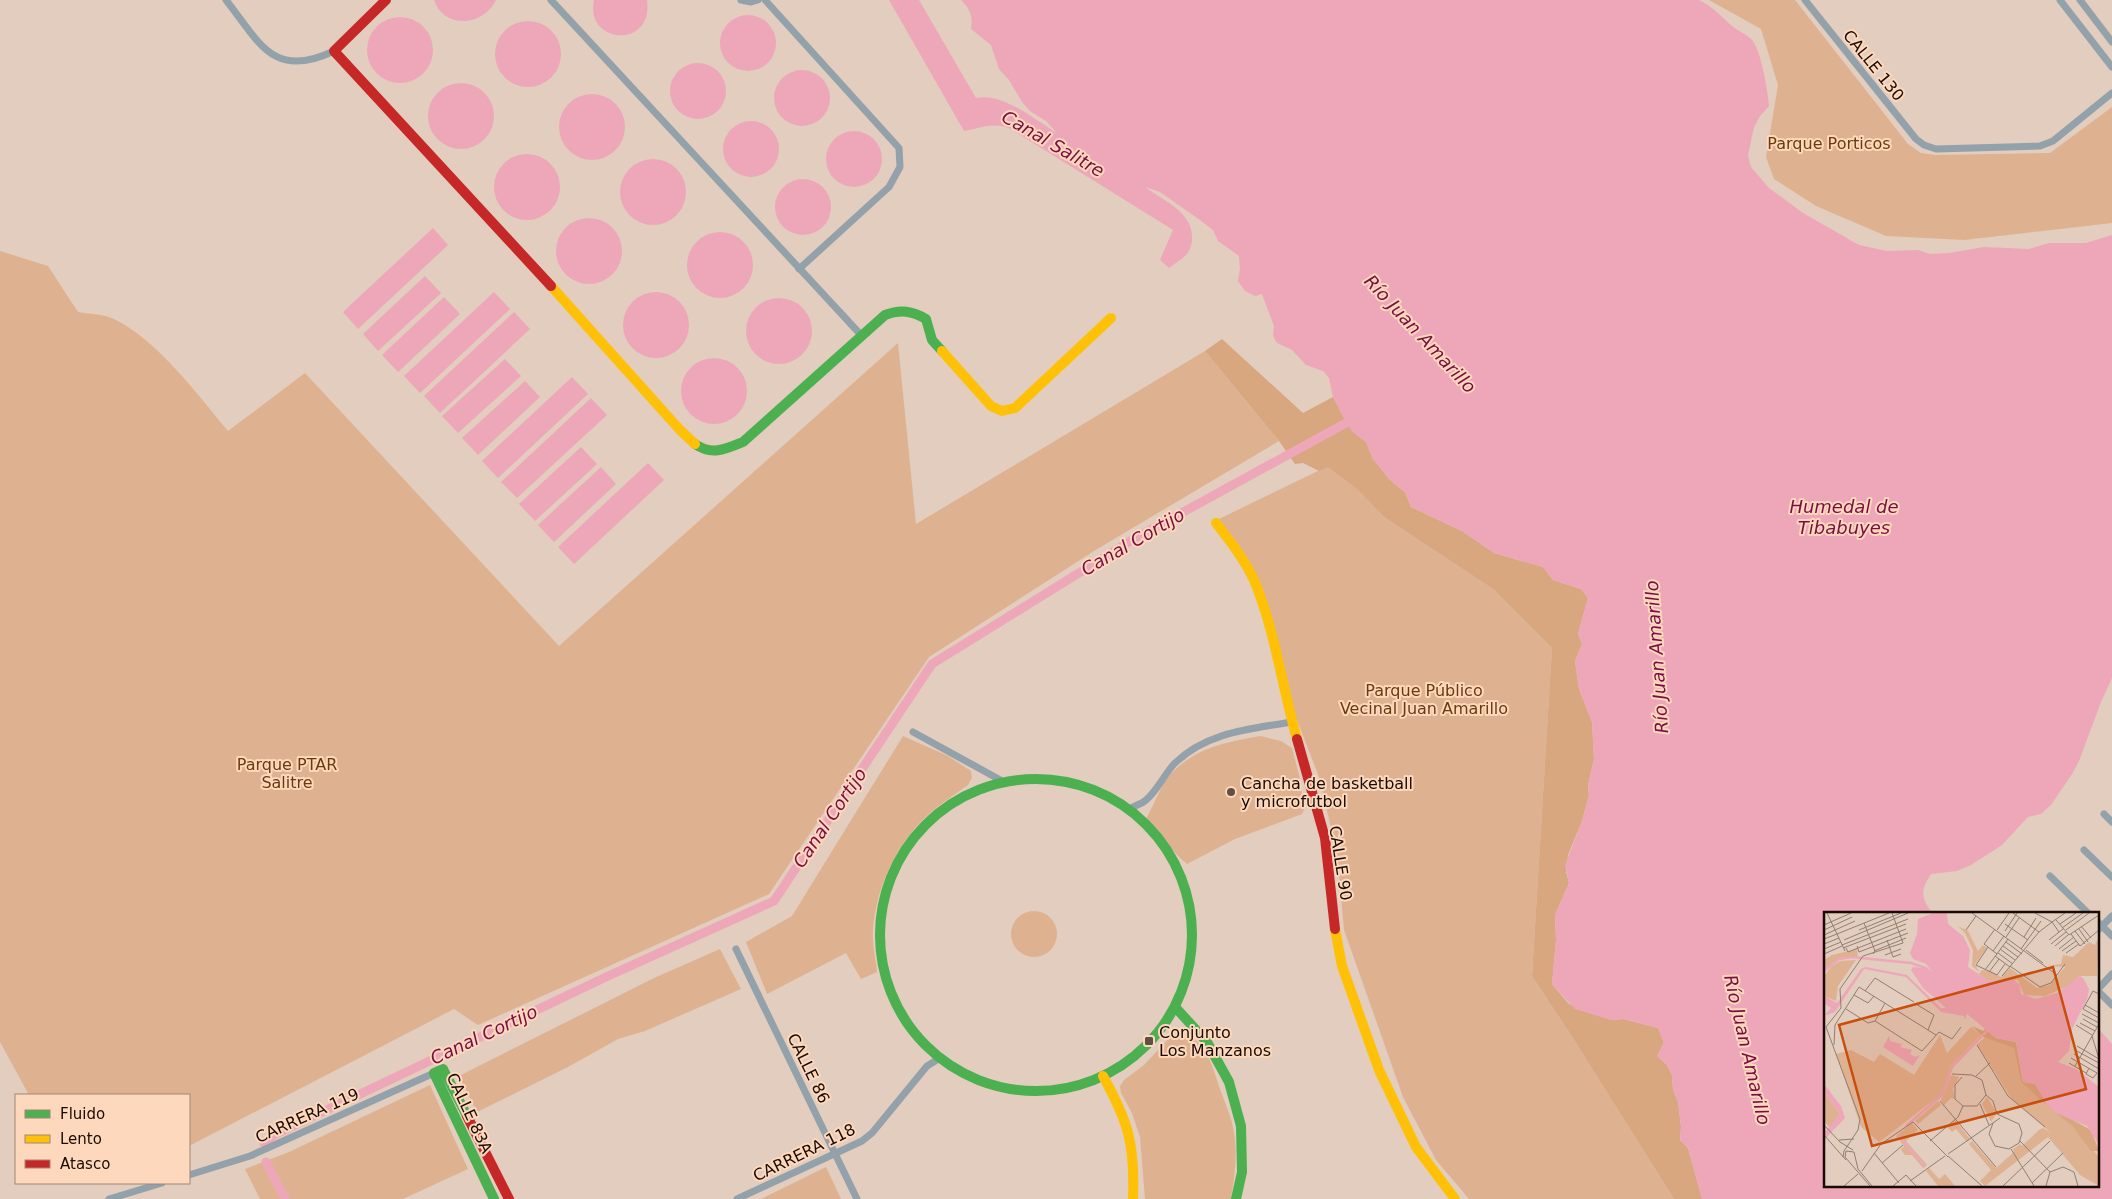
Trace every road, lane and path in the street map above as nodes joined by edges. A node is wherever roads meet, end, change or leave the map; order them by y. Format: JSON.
{"nodes":[{"id":1,"x":226,"y":0,"type":"edge"},
{"id":2,"x":386,"y":0,"type":"edge"},
{"id":3,"x":551,"y":0,"type":"edge"},
{"id":4,"x":741,"y":0,"type":"edge"},
{"id":5,"x":758,"y":0,"type":"edge"},
{"id":6,"x":765,"y":0,"type":"edge"},
{"id":7,"x":1804,"y":0,"type":"edge"},
{"id":8,"x":2060,"y":0,"type":"edge"},
{"id":9,"x":2080,"y":0,"type":"edge"},
{"id":10,"x":2112,"y":42,"type":"edge"},
{"id":11,"x":334,"y":51,"type":"junction"},
{"id":12,"x":2112,"y":67,"type":"edge"},
{"id":13,"x":2112,"y":93,"type":"edge"},
{"id":14,"x":800,"y":269,"type":"junction"},
{"id":15,"x":1111,"y":318,"type":"dead end"},
{"id":16,"x":861,"y":336,"type":"junction"},
{"id":17,"x":1216,"y":523,"type":"dead end"},
{"id":18,"x":1292,"y":722,"type":"junction"},
{"id":19,"x":913,"y":732,"type":"dead end"},
{"id":20,"x":1004,"y":782,"type":"junction"},
{"id":21,"x":1129,"y":809,"type":"junction"},
{"id":22,"x":2104,"y":814,"type":"dead end"},
{"id":23,"x":2112,"y":822,"type":"edge"},
{"id":24,"x":2084,"y":850,"type":"dead end"},
{"id":25,"x":2050,"y":876,"type":"dead end"},
{"id":26,"x":2112,"y":877,"type":"edge"},
{"id":27,"x":2087,"y":912,"type":"edge"},
{"id":28,"x":2112,"y":916,"type":"edge"},
{"id":29,"x":2100,"y":926,"type":"edge"},
{"id":30,"x":2112,"y":936,"type":"edge"},
{"id":31,"x":736,"y":949,"type":"dead end"},
{"id":32,"x":2112,"y":974,"type":"edge"},
{"id":33,"x":2100,"y":988,"type":"edge"},
{"id":34,"x":2100,"y":992,"type":"edge"},
{"id":35,"x":2112,"y":1005,"type":"edge"},
{"id":36,"x":1176,"y":1008,"type":"junction"},
{"id":37,"x":940,"y":1058,"type":"junction"},
{"id":38,"x":434,"y":1073,"type":"junction"},
{"id":39,"x":1103,"y":1076,"type":"junction"},
{"id":40,"x":835,"y":1153,"type":"junction"},
{"id":41,"x":190,"y":1175,"type":"edge"},
{"id":42,"x":159,"y":1184,"type":"edge"},
{"id":43,"x":109,"y":1199,"type":"edge"},
{"id":44,"x":494,"y":1199,"type":"edge"},
{"id":45,"x":509,"y":1199,"type":"edge"},
{"id":46,"x":737,"y":1199,"type":"edge"},
{"id":47,"x":856,"y":1199,"type":"edge"},
{"id":48,"x":1132,"y":1199,"type":"edge"},
{"id":49,"x":1236,"y":1199,"type":"edge"},
{"id":50,"x":1455,"y":1199,"type":"edge"}],
"edges":[{"from":1,"to":11,"type":"street"},
{"from":2,"to":11,"type":"street"},
{"from":3,"to":14,"type":"street"},
{"from":4,"to":5,"type":"street"},
{"from":6,"to":14,"type":"street"},
{"from":7,"to":13,"type":"street","name":"CALLE 130"},
{"from":8,"to":12,"type":"street"},
{"from":9,"to":10,"type":"street"},
{"from":11,"to":16,"type":"street"},
{"from":14,"to":16,"type":"street"},
{"from":15,"to":16,"type":"street"},
{"from":17,"to":18,"type":"street","name":"CALLE 90"},
{"from":18,"to":21,"type":"street"},
{"from":18,"to":50,"type":"street","name":"CALLE 90"},
{"from":19,"to":20,"type":"street"},
{"from":20,"to":21,"type":"street"},
{"from":20,"to":37,"type":"street"},
{"from":21,"to":36,"type":"street"},
{"from":22,"to":23,"type":"street"},
{"from":24,"to":26,"type":"street"},
{"from":25,"to":27,"type":"street"},
{"from":28,"to":29,"type":"street"},
{"from":29,"to":30,"type":"street"},
{"from":31,"to":40,"type":"street","name":"CALLE 86"},
{"from":32,"to":33,"type":"street"},
{"from":34,"to":35,"type":"street"},
{"from":36,"to":39,"type":"street"},
{"from":36,"to":49,"type":"street"},
{"from":37,"to":39,"type":"street"},
{"from":37,"to":40,"type":"street","name":"CARRERA 118"},
{"from":38,"to":41,"type":"street","name":"CARRERA 119"},
{"from":38,"to":44,"type":"street","name":"CALLE 83A"},
{"from":38,"to":45,"type":"street","name":"CALLE 83A"},
{"from":39,"to":48,"type":"street"},
{"from":40,"to":46,"type":"street","name":"CARRERA 118"},
{"from":40,"to":47,"type":"street","name":"CALLE 86"},
{"from":42,"to":43,"type":"street"}]}
